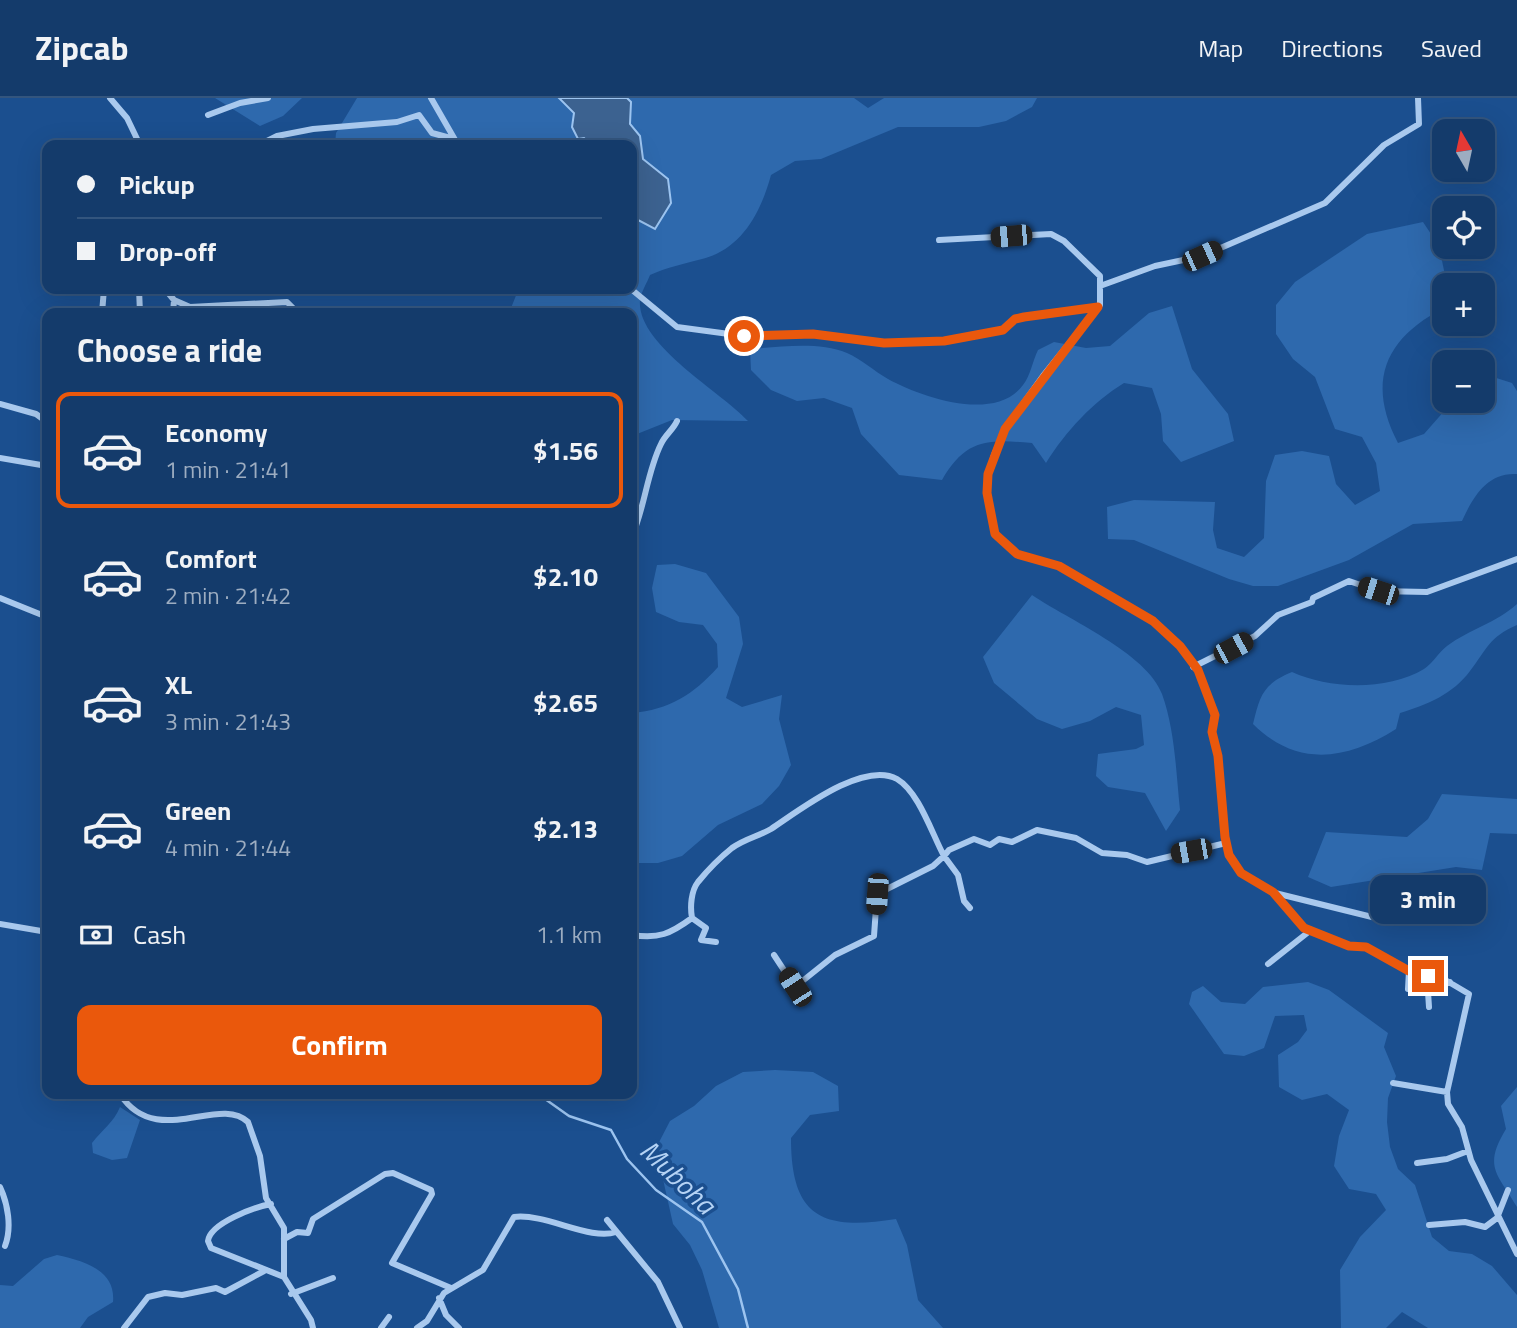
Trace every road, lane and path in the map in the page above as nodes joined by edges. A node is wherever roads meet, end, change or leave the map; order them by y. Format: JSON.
{"nodes":[{"id":1,"x":110,"y":98,"type":"edge"},
{"id":2,"x":268,"y":98,"type":"edge"},
{"id":3,"x":431,"y":98,"type":"edge"},
{"id":4,"x":1418,"y":98,"type":"edge"},
{"id":5,"x":208,"y":115,"type":"dead end"},
{"id":6,"x":138,"y":140,"type":"edge"},
{"id":7,"x":269,"y":140,"type":"edge"},
{"id":8,"x":451,"y":140,"type":"edge"},
{"id":9,"x":455,"y":140,"type":"edge"},
{"id":10,"x":939,"y":240,"type":"dead end"},
{"id":11,"x":1100,"y":286,"type":"junction"},
{"id":12,"x":169,"y":294,"type":"edge"},
{"id":13,"x":637,"y":294,"type":"edge"},
{"id":14,"x":174,"y":300,"type":"junction"},
{"id":15,"x":1098,"y":307,"type":"junction"},
{"id":16,"x":173,"y":308,"type":"edge"},
{"id":17,"x":213,"y":308,"type":"edge"},
{"id":18,"x":213,"y":308,"type":"edge"},
{"id":19,"x":293,"y":308,"type":"edge"},
{"id":20,"x":747,"y":336,"type":"junction"},
{"id":21,"x":732,"y":346,"type":"dead end"},
{"id":22,"x":0,"y":404,"type":"edge"},
{"id":23,"x":42,"y":418,"type":"edge"},
{"id":24,"x":677,"y":421,"type":"dead end"},
{"id":25,"x":0,"y":458,"type":"edge"},
{"id":26,"x":42,"y":465,"type":"edge"},
{"id":27,"x":637,"y":524,"type":"edge"},
{"id":28,"x":1517,"y":559,"type":"edge"},
{"id":29,"x":0,"y":598,"type":"edge"},
{"id":30,"x":42,"y":615,"type":"edge"},
{"id":31,"x":1193,"y":667,"type":"junction"},
{"id":32,"x":1226,"y":843,"type":"junction"},
{"id":33,"x":944,"y":856,"type":"junction"},
{"id":34,"x":1273,"y":892,"type":"junction"},
{"id":35,"x":970,"y":908,"type":"dead end"},
{"id":36,"x":692,"y":918,"type":"junction"},
{"id":37,"x":1443,"y":922,"type":"dead end"},
{"id":38,"x":0,"y":924,"type":"edge"},
{"id":39,"x":1311,"y":930,"type":"junction"},
{"id":40,"x":42,"y":931,"type":"edge"},
{"id":41,"x":637,"y":936,"type":"edge"},
{"id":42,"x":716,"y":943,"type":"dead end"},
{"id":43,"x":774,"y":955,"type":"dead end"},
{"id":44,"x":1268,"y":964,"type":"dead end"},
{"id":45,"x":1409,"y":971,"type":"junction"},
{"id":46,"x":1450,"y":982,"type":"junction"},
{"id":47,"x":1408,"y":989,"type":"dead end"},
{"id":48,"x":1429,"y":1007,"type":"dead end"},
{"id":49,"x":1393,"y":1083,"type":"dead end"},
{"id":50,"x":1447,"y":1092,"type":"junction"},
{"id":51,"x":124,"y":1099,"type":"edge"},
{"id":52,"x":1468,"y":1151,"type":"junction"},
{"id":53,"x":1417,"y":1163,"type":"dead end"},
{"id":54,"x":0,"y":1186,"type":"edge"},
{"id":55,"x":1507,"y":1190,"type":"dead end"},
{"id":56,"x":271,"y":1203,"type":"junction"},
{"id":57,"x":1497,"y":1218,"type":"junction"},
{"id":58,"x":607,"y":1220,"type":"dead end"},
{"id":59,"x":1429,"y":1225,"type":"dead end"},
{"id":60,"x":616,"y":1232,"type":"junction"},
{"id":61,"x":284,"y":1239,"type":"junction"},
{"id":62,"x":5,"y":1246,"type":"dead end"},
{"id":63,"x":1517,"y":1254,"type":"edge"},
{"id":64,"x":264,"y":1271,"type":"junction"},
{"id":65,"x":284,"y":1277,"type":"junction"},
{"id":66,"x":333,"y":1278,"type":"dead end"},
{"id":67,"x":451,"y":1288,"type":"junction"},
{"id":68,"x":291,"y":1294,"type":"junction"},
{"id":69,"x":439,"y":1298,"type":"junction"},
{"id":70,"x":389,"y":1317,"type":"dead end"},
{"id":71,"x":124,"y":1328,"type":"edge"},
{"id":72,"x":313,"y":1328,"type":"edge"},
{"id":73,"x":381,"y":1328,"type":"edge"},
{"id":74,"x":417,"y":1328,"type":"edge"},
{"id":75,"x":459,"y":1328,"type":"edge"},
{"id":76,"x":680,"y":1328,"type":"edge"}],
"edges":[{"from":1,"to":6,"type":"street"},
{"from":2,"to":5,"type":"street"},
{"from":3,"to":9,"type":"street"},
{"from":4,"to":11,"type":"street"},
{"from":7,"to":8,"type":"street"},
{"from":10,"to":11,"type":"street"},
{"from":11,"to":15,"type":"street"},
{"from":12,"to":14,"type":"street"},
{"from":13,"to":20,"type":"street"},
{"from":14,"to":16,"type":"street"},
{"from":14,"to":18,"type":"street"},
{"from":15,"to":20,"type":"street"},
{"from":15,"to":31,"type":"street"},
{"from":17,"to":19,"type":"street"},
{"from":20,"to":21,"type":"street"},
{"from":22,"to":23,"type":"street"},
{"from":24,"to":27,"type":"street"},
{"from":25,"to":26,"type":"street"},
{"from":28,"to":31,"type":"street"},
{"from":29,"to":30,"type":"street"},
{"from":31,"to":32,"type":"street"},
{"from":32,"to":33,"type":"street"},
{"from":32,"to":34,"type":"street"},
{"from":33,"to":35,"type":"street"},
{"from":33,"to":36,"type":"street"},
{"from":33,"to":43,"type":"street"},
{"from":34,"to":37,"type":"street"},
{"from":34,"to":39,"type":"street"},
{"from":36,"to":41,"type":"street"},
{"from":36,"to":42,"type":"street"},
{"from":38,"to":40,"type":"street"},
{"from":39,"to":44,"type":"street"},
{"from":39,"to":45,"type":"street"},
{"from":45,"to":46,"type":"street"},
{"from":45,"to":47,"type":"street"},
{"from":46,"to":48,"type":"street"},
{"from":46,"to":50,"type":"street"},
{"from":49,"to":50,"type":"street"},
{"from":50,"to":52,"type":"street"},
{"from":51,"to":56,"type":"street"},
{"from":52,"to":53,"type":"street"},
{"from":52,"to":57,"type":"street"},
{"from":54,"to":62,"type":"street"},
{"from":55,"to":57,"type":"street"},
{"from":56,"to":61,"type":"street"},
{"from":56,"to":64,"type":"street"},
{"from":57,"to":59,"type":"street"},
{"from":57,"to":63,"type":"street"},
{"from":58,"to":60,"type":"street"},
{"from":60,"to":67,"type":"street"},
{"from":60,"to":76,"type":"street"},
{"from":61,"to":65,"type":"street"},
{"from":61,"to":67,"type":"street"},
{"from":64,"to":65,"type":"street"},
{"from":64,"to":71,"type":"street"},
{"from":65,"to":68,"type":"street"},
{"from":66,"to":68,"type":"street"},
{"from":67,"to":69,"type":"street"},
{"from":68,"to":72,"type":"street"},
{"from":69,"to":74,"type":"street"},
{"from":69,"to":75,"type":"street"},
{"from":70,"to":73,"type":"street"}]}
